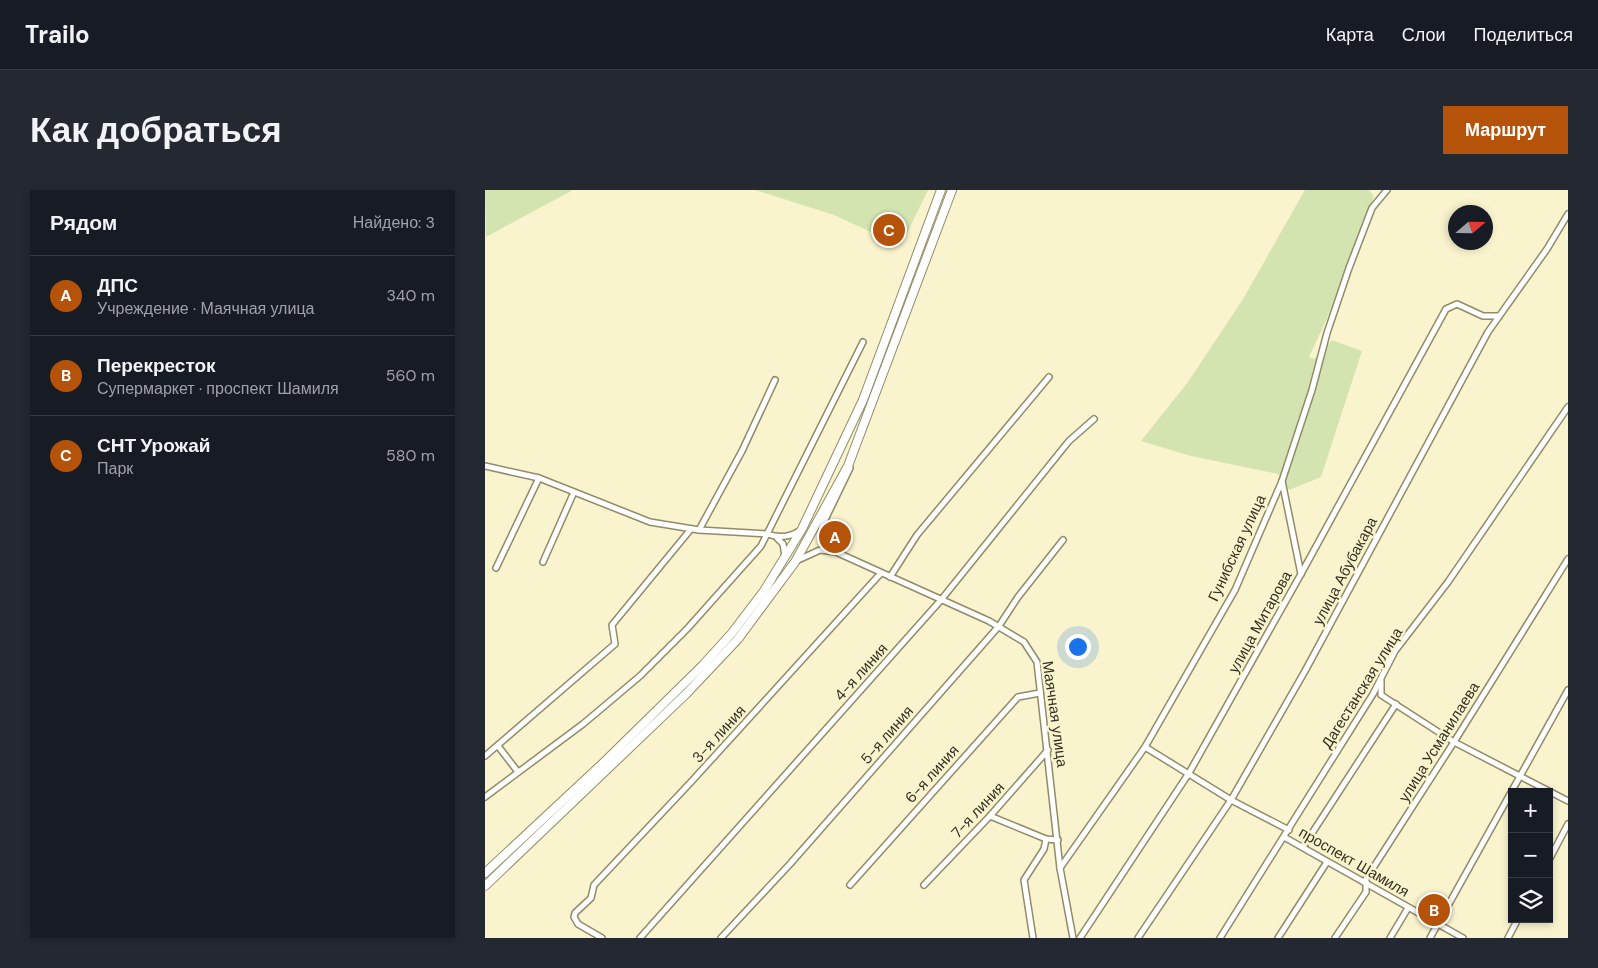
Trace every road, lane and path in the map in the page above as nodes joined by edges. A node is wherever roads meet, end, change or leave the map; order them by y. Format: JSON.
{"nodes":[{"id":1,"x":941,"y":190,"type":"edge"},
{"id":2,"x":952,"y":190,"type":"edge"},
{"id":3,"x":1387,"y":190,"type":"edge"},
{"id":4,"x":1568,"y":214,"type":"edge"},
{"id":5,"x":1499,"y":316,"type":"junction"},
{"id":6,"x":863,"y":342,"type":"dead end"},
{"id":7,"x":1049,"y":377,"type":"dead end"},
{"id":8,"x":775,"y":380,"type":"dead end"},
{"id":9,"x":1568,"y":407,"type":"edge"},
{"id":10,"x":1094,"y":418,"type":"dead end"},
{"id":11,"x":854,"y":451,"type":"junction"},
{"id":12,"x":485,"y":466,"type":"edge"},
{"id":13,"x":539,"y":478,"type":"junction"},
{"id":14,"x":1282,"y":481,"type":"junction"},
{"id":15,"x":574,"y":492,"type":"junction"},
{"id":16,"x":691,"y":529,"type":"junction"},
{"id":17,"x":802,"y":529,"type":"junction"},
{"id":18,"x":699,"y":530,"type":"junction"},
{"id":19,"x":767,"y":534,"type":"junction"},
{"id":20,"x":776,"y":538,"type":"junction"},
{"id":21,"x":1063,"y":540,"type":"dead end"},
{"id":22,"x":838,"y":552,"type":"junction"},
{"id":23,"x":785,"y":558,"type":"junction"},
{"id":24,"x":1568,"y":559,"type":"edge"},
{"id":25,"x":543,"y":562,"type":"dead end"},
{"id":26,"x":795,"y":562,"type":"junction"},
{"id":27,"x":496,"y":568,"type":"dead end"},
{"id":28,"x":881,"y":573,"type":"junction"},
{"id":29,"x":1301,"y":574,"type":"junction"},
{"id":30,"x":890,"y":577,"type":"junction"},
{"id":31,"x":941,"y":600,"type":"junction"},
{"id":32,"x":999,"y":626,"type":"junction"},
{"id":33,"x":1383,"y":673,"type":"junction"},
{"id":34,"x":1568,"y":690,"type":"edge"},
{"id":35,"x":1040,"y":692,"type":"junction"},
{"id":36,"x":1396,"y":704,"type":"junction"},
{"id":37,"x":1455,"y":742,"type":"junction"},
{"id":38,"x":498,"y":746,"type":"junction"},
{"id":39,"x":1145,"y":747,"type":"junction"},
{"id":40,"x":1048,"y":750,"type":"junction"},
{"id":41,"x":485,"y":756,"type":"edge"},
{"id":42,"x":518,"y":772,"type":"junction"},
{"id":43,"x":1189,"y":772,"type":"junction"},
{"id":44,"x":1519,"y":776,"type":"junction"},
{"id":45,"x":485,"y":797,"type":"edge"},
{"id":46,"x":1231,"y":800,"type":"junction"},
{"id":47,"x":1568,"y":801,"type":"edge"},
{"id":48,"x":990,"y":816,"type":"junction"},
{"id":49,"x":1568,"y":824,"type":"edge"},
{"id":50,"x":1289,"y":830,"type":"junction"},
{"id":51,"x":1284,"y":837,"type":"junction"},
{"id":52,"x":1046,"y":839,"type":"junction"},
{"id":53,"x":1058,"y":840,"type":"junction"},
{"id":54,"x":1303,"y":847,"type":"junction"},
{"id":55,"x":1553,"y":852,"type":"edge"},
{"id":56,"x":1327,"y":862,"type":"junction"},
{"id":57,"x":1060,"y":868,"type":"junction"},
{"id":58,"x":485,"y":873,"type":"edge"},
{"id":59,"x":850,"y":885,"type":"dead end"},
{"id":60,"x":924,"y":885,"type":"dead end"},
{"id":61,"x":1367,"y":885,"type":"junction"},
{"id":62,"x":485,"y":886,"type":"edge"},
{"id":63,"x":1408,"y":908,"type":"junction"},
{"id":64,"x":1516,"y":923,"type":"edge"},
{"id":65,"x":1439,"y":925,"type":"junction"},
{"id":66,"x":1222,"y":936,"type":"edge"},
{"id":67,"x":602,"y":938,"type":"edge"},
{"id":68,"x":640,"y":938,"type":"edge"},
{"id":69,"x":721,"y":938,"type":"edge"},
{"id":70,"x":1033,"y":938,"type":"edge"},
{"id":71,"x":1073,"y":938,"type":"edge"},
{"id":72,"x":1080,"y":938,"type":"edge"},
{"id":73,"x":1138,"y":938,"type":"edge"},
{"id":74,"x":1229,"y":938,"type":"edge"},
{"id":75,"x":1278,"y":938,"type":"edge"},
{"id":76,"x":1335,"y":938,"type":"edge"},
{"id":77,"x":1390,"y":938,"type":"edge"},
{"id":78,"x":1430,"y":938,"type":"edge"},
{"id":79,"x":1463,"y":938,"type":"edge"},
{"id":80,"x":1508,"y":938,"type":"edge"}],
"edges":[{"from":1,"to":17,"type":"main road"},
{"from":2,"to":11,"type":"main road"},
{"from":3,"to":14,"type":"street","name":"Гунибская улица"},
{"from":4,"to":5,"type":"street","name":"улица Абубакара"},
{"from":5,"to":29,"type":"street","name":"улица Митарова"},
{"from":5,"to":46,"type":"street","name":"улица Абубакара"},
{"from":6,"to":19,"type":"street"},
{"from":7,"to":30,"type":"street"},
{"from":8,"to":18,"type":"street"},
{"from":9,"to":33,"type":"street","name":"Дагестанская улица"},
{"from":10,"to":31,"type":"street","name":"4-я линия"},
{"from":11,"to":22,"type":"street"},
{"from":11,"to":26,"type":"main road"},
{"from":12,"to":13,"type":"street"},
{"from":13,"to":15,"type":"street"},
{"from":13,"to":27,"type":"street"},
{"from":14,"to":29,"type":"street"},
{"from":14,"to":39,"type":"street","name":"Гунибская улица"},
{"from":15,"to":16,"type":"street"},
{"from":15,"to":25,"type":"street"},
{"from":16,"to":18,"type":"street"},
{"from":16,"to":38,"type":"street"},
{"from":17,"to":20,"type":"street"},
{"from":17,"to":23,"type":"main road"},
{"from":18,"to":19,"type":"street"},
{"from":19,"to":20,"type":"street"},
{"from":19,"to":42,"type":"street"},
{"from":20,"to":23,"type":"street"},
{"from":21,"to":32,"type":"street","name":"5-я линия"},
{"from":22,"to":26,"type":"street"},
{"from":22,"to":28,"type":"street","name":"Маячная улица"},
{"from":23,"to":58,"type":"main road"},
{"from":24,"to":37,"type":"street","name":"улица Усманилаева"},
{"from":26,"to":62,"type":"main road"},
{"from":28,"to":30,"type":"street","name":"Маячная улица"},
{"from":28,"to":67,"type":"street","name":"3-я линия"},
{"from":29,"to":43,"type":"street","name":"улица Митарова"},
{"from":30,"to":31,"type":"street","name":"Маячная улица"},
{"from":31,"to":32,"type":"street","name":"Маячная улица"},
{"from":31,"to":68,"type":"street","name":"4-я линия"},
{"from":32,"to":35,"type":"street","name":"Маячная улица"},
{"from":32,"to":69,"type":"street","name":"5-я линия"},
{"from":33,"to":36,"type":"street"},
{"from":33,"to":50,"type":"street","name":"Дагестанская улица"},
{"from":34,"to":44,"type":"street"},
{"from":35,"to":40,"type":"street","name":"Маячная улица"},
{"from":35,"to":59,"type":"street","name":"6-я линия"},
{"from":36,"to":37,"type":"street"},
{"from":36,"to":54,"type":"street"},
{"from":37,"to":44,"type":"street"},
{"from":37,"to":61,"type":"street","name":"улица Усманилаева"},
{"from":38,"to":41,"type":"street"},
{"from":38,"to":42,"type":"street"},
{"from":39,"to":43,"type":"street","name":"проспект Шамиля"},
{"from":39,"to":57,"type":"street","name":"Гунибская улица"},
{"from":40,"to":48,"type":"street","name":"7-я линия"},
{"from":40,"to":53,"type":"street","name":"Маячная улица"},
{"from":42,"to":45,"type":"street"},
{"from":43,"to":46,"type":"street","name":"проспект Шамиля"},
{"from":43,"to":72,"type":"street","name":"улица Митарова"},
{"from":44,"to":47,"type":"street"},
{"from":44,"to":65,"type":"street"},
{"from":46,"to":50,"type":"street","name":"проспект Шамиля"},
{"from":46,"to":73,"type":"street","name":"улица Абубакара"},
{"from":48,"to":52,"type":"street"},
{"from":48,"to":60,"type":"street","name":"7-я линия"},
{"from":49,"to":55,"type":"street"},
{"from":50,"to":51,"type":"street","name":"Дагестанская улица"},
{"from":51,"to":54,"type":"street","name":"проспект Шамиля"},
{"from":51,"to":66,"type":"street","name":"Дагестанская улица"},
{"from":52,"to":53,"type":"street"},
{"from":52,"to":70,"type":"street"},
{"from":53,"to":57,"type":"street","name":"Маячная улица"},
{"from":54,"to":56,"type":"street","name":"проспект Шамиля"},
{"from":56,"to":61,"type":"street","name":"проспект Шамиля"},
{"from":56,"to":75,"type":"street"},
{"from":57,"to":71,"type":"street","name":"Маячная улица"},
{"from":61,"to":63,"type":"street","name":"проспект Шамиля"},
{"from":61,"to":76,"type":"street","name":"улица Усманилаева"},
{"from":63,"to":65,"type":"street","name":"проспект Шамиля"},
{"from":63,"to":77,"type":"street"},
{"from":64,"to":80,"type":"street"},
{"from":65,"to":78,"type":"street"},
{"from":65,"to":79,"type":"street","name":"проспект Шамиля"},
{"from":66,"to":74,"type":"street"}]}
